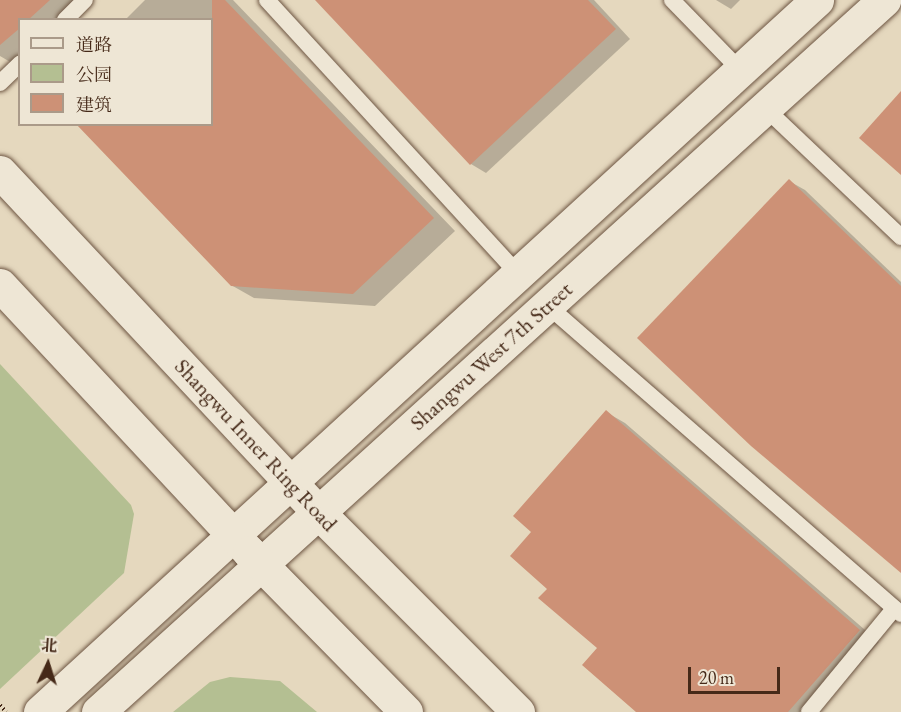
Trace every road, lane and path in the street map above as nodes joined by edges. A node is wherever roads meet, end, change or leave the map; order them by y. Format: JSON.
{"nodes":[{"id":1,"x":86,"y":0,"type":"edge"},
{"id":2,"x":267,"y":0,"type":"edge"},
{"id":3,"x":672,"y":0,"type":"edge"},
{"id":4,"x":817,"y":0,"type":"edge"},
{"id":5,"x":884,"y":0,"type":"edge"},
{"id":6,"x":67,"y":18,"type":"edge"},
{"id":7,"x":18,"y":66,"type":"edge"},
{"id":8,"x":740,"y":70,"type":"junction"},
{"id":9,"x":0,"y":83,"type":"edge"},
{"id":10,"x":764,"y":107,"type":"junction"},
{"id":11,"x":0,"y":172,"type":"edge"},
{"id":12,"x":901,"y":237,"type":"edge"},
{"id":13,"x":518,"y":274,"type":"junction"},
{"id":14,"x":0,"y":285,"type":"edge"},
{"id":15,"x":547,"y":305,"type":"junction"},
{"id":16,"x":290,"y":483,"type":"junction"},
{"id":17,"x":318,"y":512,"type":"junction"},
{"id":18,"x":233,"y":535,"type":"junction"},
{"id":19,"x":261,"y":564,"type":"junction"},
{"id":20,"x":898,"y":612,"type":"edge"},
{"id":21,"x":0,"y":705,"type":"edge"},
{"id":22,"x":6,"y":712,"type":"edge"},
{"id":23,"x":40,"y":712,"type":"edge"},
{"id":24,"x":98,"y":712,"type":"edge"},
{"id":25,"x":406,"y":712,"type":"edge"},
{"id":26,"x":518,"y":712,"type":"edge"},
{"id":27,"x":809,"y":712,"type":"edge"}],
"edges":[{"from":1,"to":6,"type":"lane"},
{"from":2,"to":13,"type":"lane"},
{"from":3,"to":8,"type":"lane"},
{"from":4,"to":8,"type":"street","name":"Shangwu West 7th Street"},
{"from":5,"to":10,"type":"street","name":"Shangwu West 7th Street"},
{"from":7,"to":9,"type":"lane"},
{"from":8,"to":13,"type":"street","name":"Shangwu West 7th Street"},
{"from":10,"to":12,"type":"lane"},
{"from":10,"to":15,"type":"street","name":"Shangwu West 7th Street"},
{"from":11,"to":16,"type":"street","name":"Shangwu Inner Ring Road"},
{"from":13,"to":16,"type":"street","name":"Shangwu West 7th Street"},
{"from":14,"to":18,"type":"street"},
{"from":15,"to":17,"type":"street","name":"Shangwu West 7th Street"},
{"from":15,"to":20,"type":"lane"},
{"from":16,"to":17,"type":"street","name":"Shangwu Inner Ring Road"},
{"from":16,"to":18,"type":"street","name":"Shangwu West 7th Street"},
{"from":17,"to":19,"type":"street","name":"Shangwu West 7th Street"},
{"from":17,"to":26,"type":"street","name":"Shangwu Inner Ring Road"},
{"from":18,"to":19,"type":"street"},
{"from":18,"to":23,"type":"street","name":"Shangwu West 7th Street"},
{"from":19,"to":24,"type":"street","name":"Shangwu West 7th Street"},
{"from":19,"to":25,"type":"street"},
{"from":20,"to":27,"type":"lane"},
{"from":21,"to":22,"type":"path"}]}
